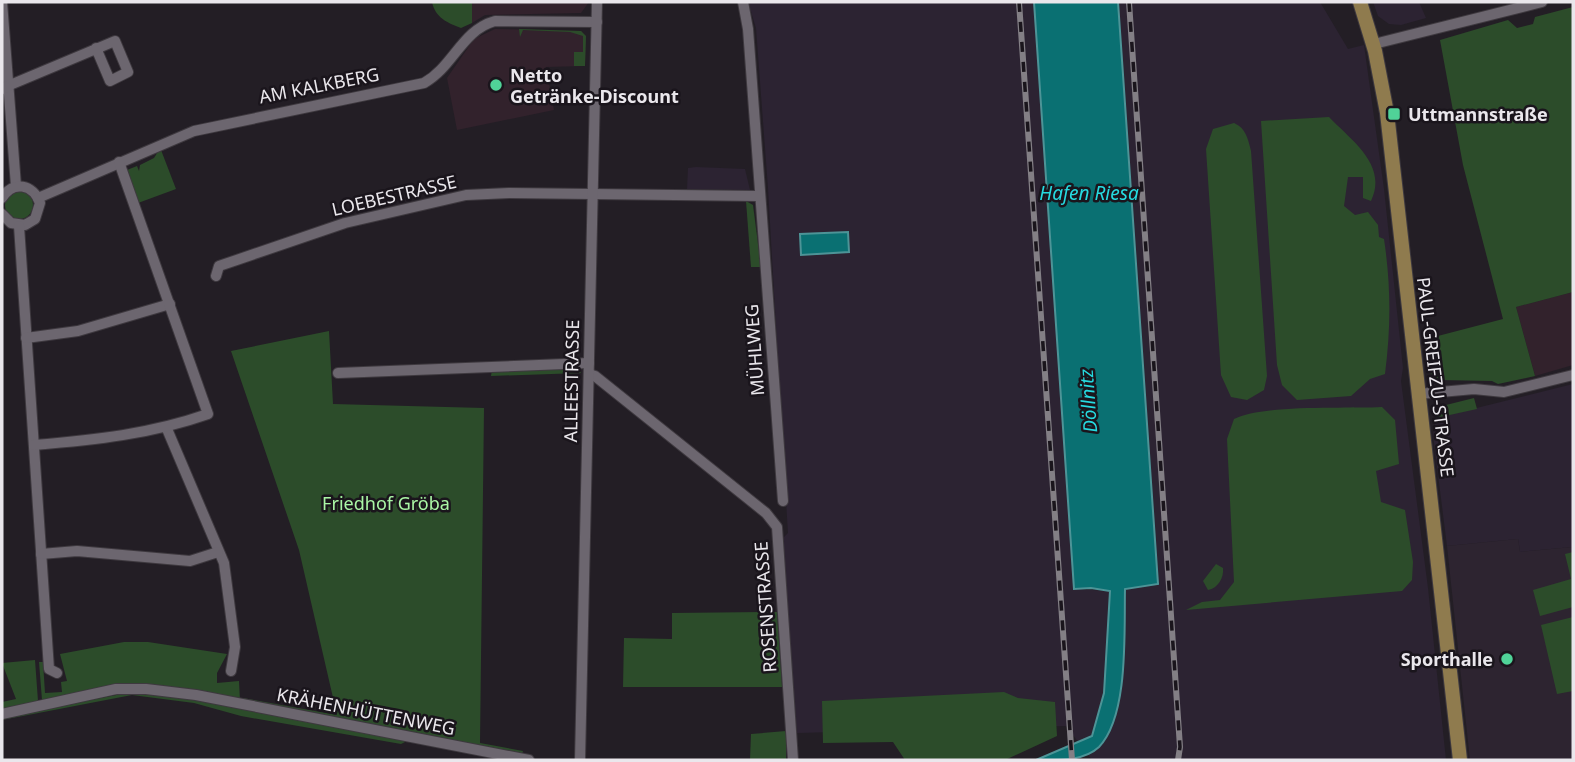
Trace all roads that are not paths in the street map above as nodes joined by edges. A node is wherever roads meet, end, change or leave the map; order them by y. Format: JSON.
{"nodes":[{"id":1,"x":2,"y":2,"type":"edge"},
{"id":2,"x":597,"y":2,"type":"edge"},
{"id":3,"x":743,"y":2,"type":"edge"},
{"id":4,"x":1360,"y":2,"type":"edge"},
{"id":5,"x":1542,"y":2,"type":"edge"},
{"id":6,"x":1518,"y":5,"type":"edge"},
{"id":7,"x":597,"y":22,"type":"junction"},
{"id":8,"x":1374,"y":44,"type":"junction"},
{"id":9,"x":96,"y":48,"type":"dead end"},
{"id":10,"x":6,"y":87,"type":"edge"},
{"id":11,"x":119,"y":162,"type":"junction"},
{"id":12,"x":16,"y":186,"type":"junction"},
{"id":13,"x":593,"y":194,"type":"junction"},
{"id":14,"x":758,"y":196,"type":"junction"},
{"id":15,"x":2,"y":198,"type":"edge"},
{"id":16,"x":38,"y":198,"type":"junction"},
{"id":17,"x":2,"y":214,"type":"edge"},
{"id":18,"x":19,"y":226,"type":"junction"},
{"id":19,"x":216,"y":276,"type":"dead end"},
{"id":20,"x":170,"y":304,"type":"junction"},
{"id":21,"x":26,"y":338,"type":"junction"},
{"id":22,"x":589,"y":369,"type":"junction"},
{"id":23,"x":338,"y":373,"type":"dead end"},
{"id":24,"x":1573,"y":375,"type":"edge"},
{"id":25,"x":1418,"y":394,"type":"junction"},
{"id":26,"x":167,"y":429,"type":"junction"},
{"id":27,"x":34,"y":445,"type":"junction"},
{"id":28,"x":783,"y":501,"type":"dead end"},
{"id":29,"x":218,"y":552,"type":"junction"},
{"id":30,"x":41,"y":554,"type":"junction"},
{"id":31,"x":231,"y":671,"type":"dead end"},
{"id":32,"x":57,"y":673,"type":"dead end"},
{"id":33,"x":2,"y":714,"type":"edge"},
{"id":34,"x":529,"y":760,"type":"edge"},
{"id":35,"x":580,"y":760,"type":"edge"},
{"id":36,"x":793,"y":760,"type":"edge"},
{"id":37,"x":1460,"y":760,"type":"edge"}],
"edges":[{"from":1,"to":10,"type":"street"},
{"from":2,"to":7,"type":"street","name":"ALLEESTRASSE"},
{"from":3,"to":14,"type":"street","name":"MÜHLWEG"},
{"from":4,"to":8,"type":"main road","name":"PAUL-GREIFZU-STRASSE"},
{"from":5,"to":6,"type":"street"},
{"from":6,"to":8,"type":"street"},
{"from":7,"to":11,"type":"street","name":"AM KALKBERG"},
{"from":7,"to":13,"type":"street","name":"ALLEESTRASSE"},
{"from":8,"to":25,"type":"main road","name":"PAUL-GREIFZU-STRASSE"},
{"from":9,"to":10,"type":"street"},
{"from":10,"to":12,"type":"street"},
{"from":11,"to":16,"type":"street","name":"AM KALKBERG"},
{"from":11,"to":20,"type":"street"},
{"from":12,"to":15,"type":"street"},
{"from":12,"to":16,"type":"street"},
{"from":13,"to":14,"type":"street"},
{"from":13,"to":19,"type":"street","name":"LOEBESTRASSE"},
{"from":13,"to":22,"type":"street","name":"ALLEESTRASSE"},
{"from":14,"to":28,"type":"street","name":"MÜHLWEG"},
{"from":16,"to":18,"type":"street"},
{"from":17,"to":18,"type":"street"},
{"from":18,"to":21,"type":"street"},
{"from":20,"to":21,"type":"street"},
{"from":20,"to":26,"type":"street"},
{"from":21,"to":27,"type":"street"},
{"from":22,"to":23,"type":"street"},
{"from":22,"to":35,"type":"street","name":"ALLEESTRASSE"},
{"from":22,"to":36,"type":"street","name":"ROSENSTRASSE"},
{"from":24,"to":25,"type":"street"},
{"from":25,"to":37,"type":"main road","name":"PAUL-GREIFZU-STRASSE"},
{"from":26,"to":27,"type":"street"},
{"from":26,"to":29,"type":"street"},
{"from":27,"to":30,"type":"street"},
{"from":29,"to":30,"type":"street"},
{"from":29,"to":31,"type":"street"},
{"from":30,"to":32,"type":"street"},
{"from":33,"to":34,"type":"street","name":"KRÄHENHÜTTENWEG"}]}
